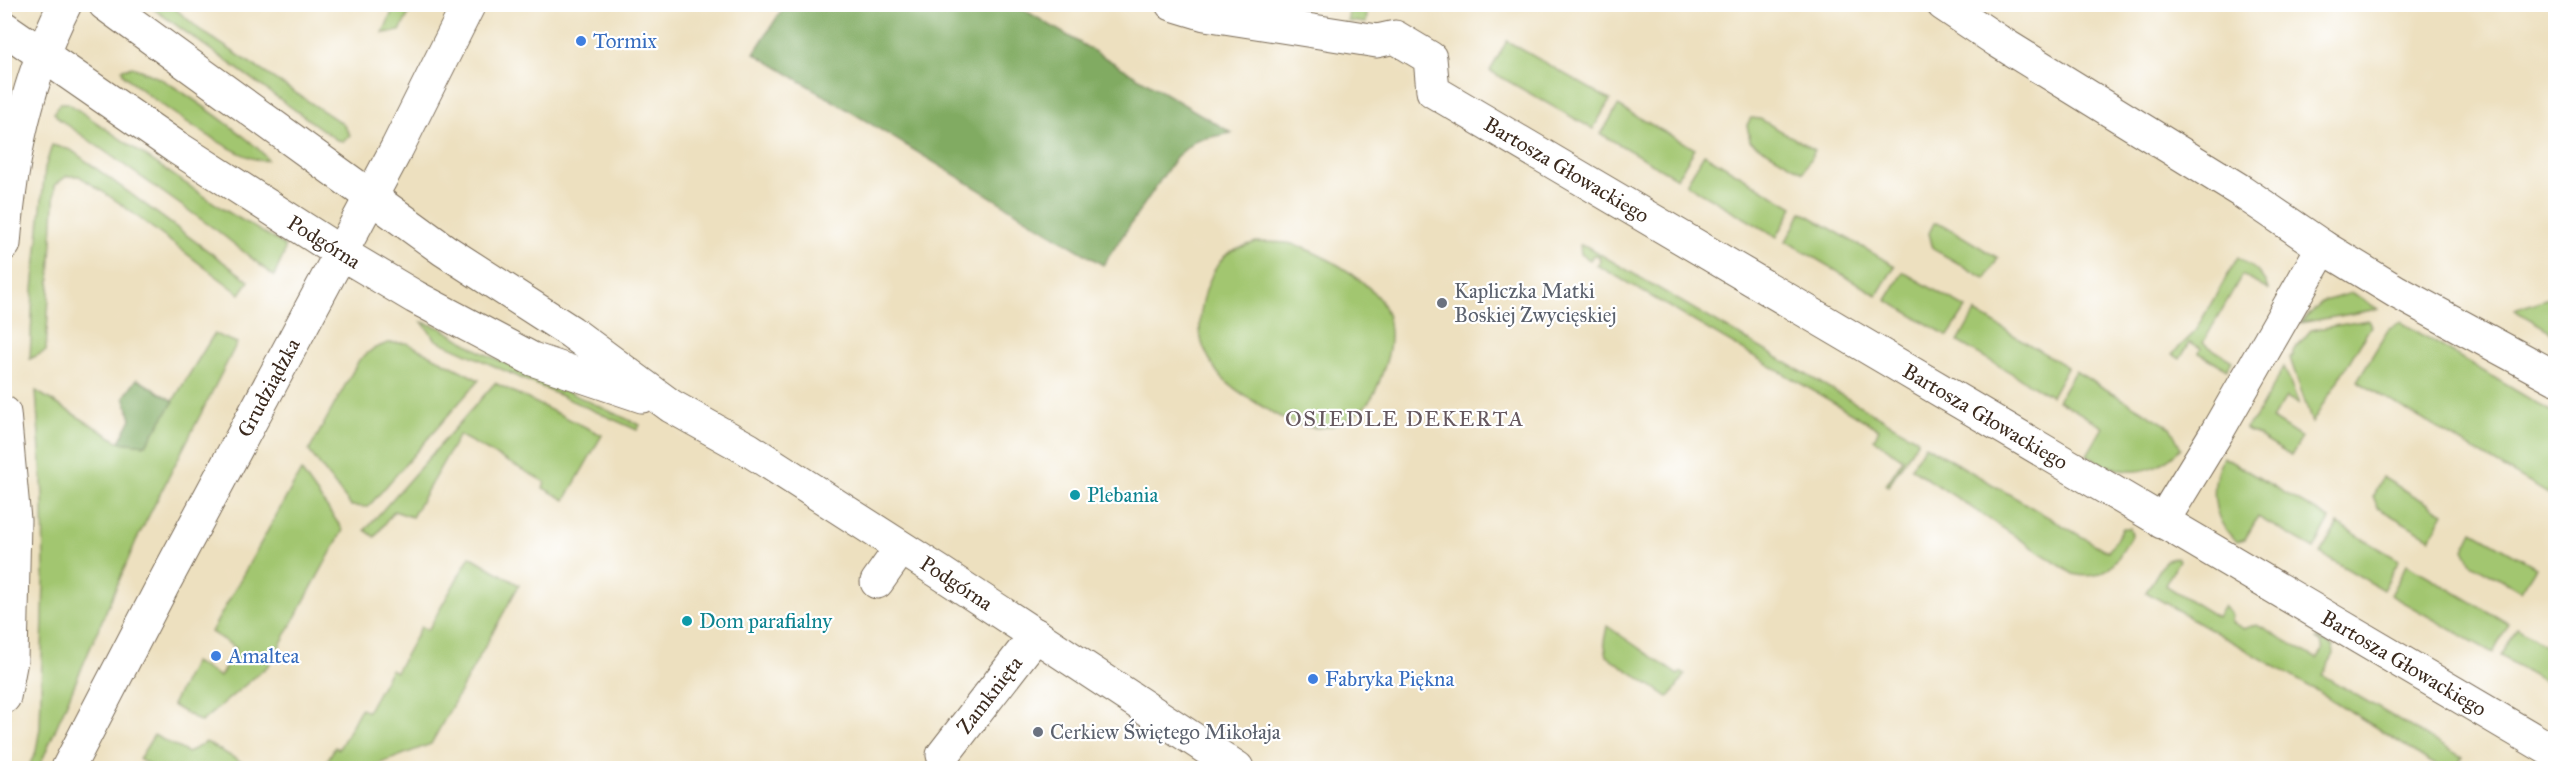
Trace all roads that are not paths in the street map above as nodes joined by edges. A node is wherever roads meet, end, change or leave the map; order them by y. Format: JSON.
{"nodes":[{"id":1,"x":65,"y":4,"type":"edge"},
{"id":2,"x":105,"y":4,"type":"edge"},
{"id":3,"x":469,"y":4,"type":"edge"},
{"id":4,"x":1172,"y":4,"type":"edge"},
{"id":5,"x":1943,"y":4,"type":"edge"},
{"id":6,"x":4,"y":28,"type":"edge"},
{"id":7,"x":41,"y":54,"type":"junction"},
{"id":8,"x":371,"y":198,"type":"junction"},
{"id":9,"x":4,"y":244,"type":"edge"},
{"id":10,"x":2323,"y":247,"type":"junction"},
{"id":11,"x":341,"y":253,"type":"junction"},
{"id":12,"x":2556,"y":378,"type":"edge"},
{"id":13,"x":671,"y":406,"type":"junction"},
{"id":14,"x":4,"y":413,"type":"edge"},
{"id":15,"x":2162,"y":522,"type":"junction"},
{"id":16,"x":902,"y":548,"type":"junction"},
{"id":17,"x":877,"y":582,"type":"dead end"},
{"id":18,"x":1036,"y":635,"type":"junction"},
{"id":19,"x":4,"y":697,"type":"edge"},
{"id":20,"x":2556,"y":753,"type":"edge"},
{"id":21,"x":943,"y":755,"type":"dead end"},
{"id":22,"x":68,"y":768,"type":"edge"},
{"id":23,"x":1237,"y":768,"type":"edge"}],
"edges":[{"from":1,"to":7,"type":"street"},
{"from":2,"to":8,"type":"street","name":"Podgórna"},
{"from":3,"to":8,"type":"street","name":"Grudziądzka"},
{"from":4,"to":15,"type":"street","name":"Bartosza Głowackiego"},
{"from":5,"to":10,"type":"street"},
{"from":6,"to":7,"type":"street","name":"Podgórna"},
{"from":7,"to":9,"type":"street"},
{"from":7,"to":11,"type":"street","name":"Podgórna"},
{"from":8,"to":11,"type":"street","name":"Grudziądzka"},
{"from":8,"to":13,"type":"street","name":"Podgórna"},
{"from":10,"to":12,"type":"street"},
{"from":10,"to":15,"type":"street"},
{"from":11,"to":13,"type":"street","name":"Podgórna"},
{"from":11,"to":22,"type":"street","name":"Grudziądzka"},
{"from":13,"to":16,"type":"street","name":"Podgórna"},
{"from":14,"to":19,"type":"street"},
{"from":15,"to":20,"type":"street","name":"Bartosza Głowackiego"},
{"from":16,"to":17,"type":"street"},
{"from":16,"to":18,"type":"street","name":"Podgórna"},
{"from":18,"to":21,"type":"street","name":"Zamknięta"},
{"from":18,"to":23,"type":"street","name":"Podgórna"}]}
